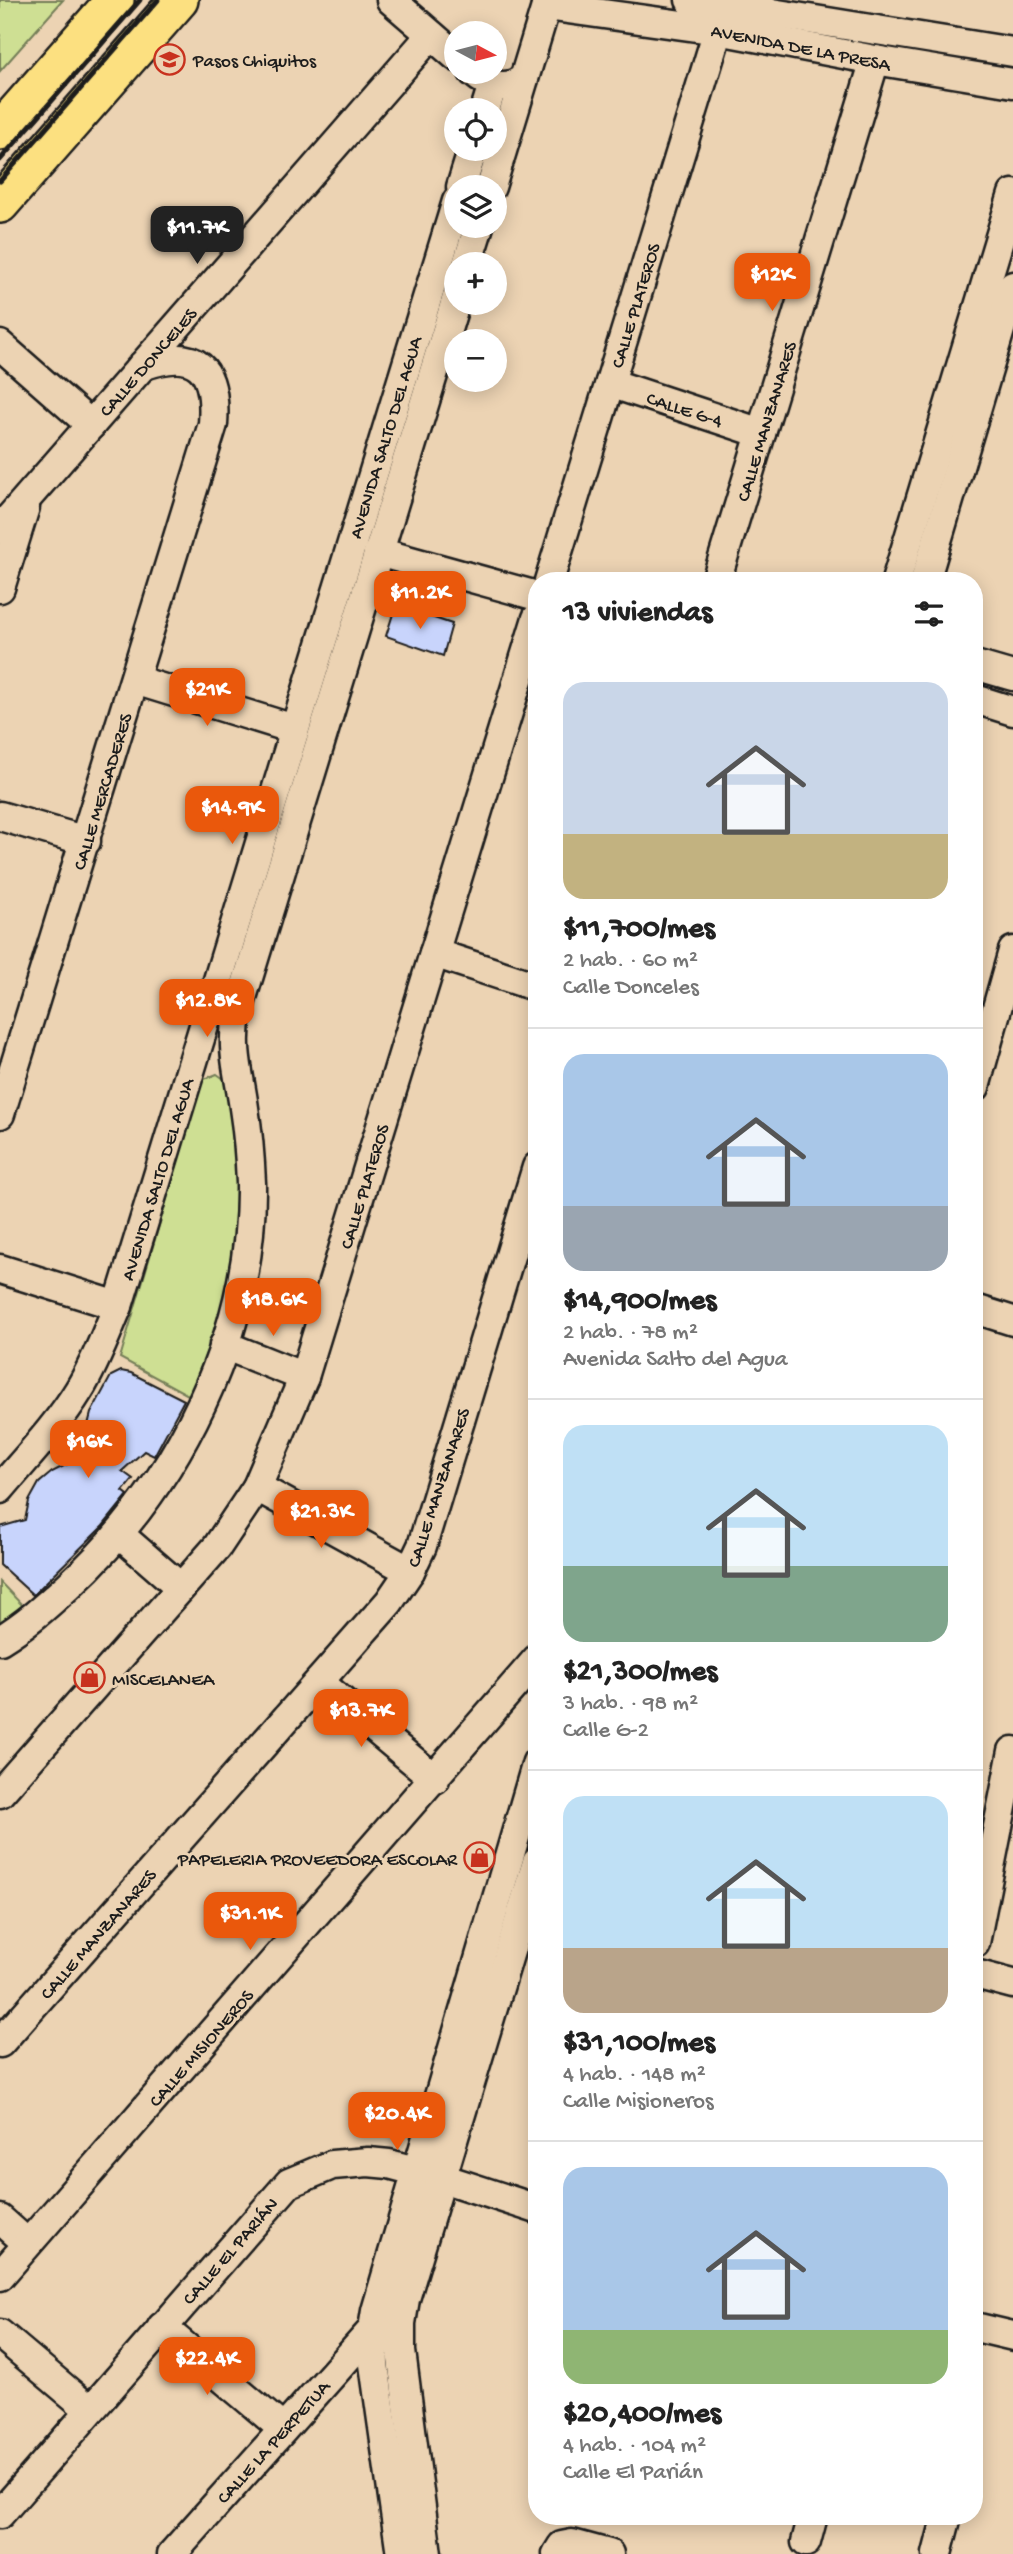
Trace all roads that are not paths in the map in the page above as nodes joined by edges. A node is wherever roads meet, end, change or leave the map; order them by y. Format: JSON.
{"nodes":[{"id":1,"x":115,"y":0,"type":"edge"},
{"id":2,"x":179,"y":0,"type":"edge"},
{"id":3,"x":690,"y":0,"type":"edge"},
{"id":4,"x":393,"y":1,"type":"edge"},
{"id":5,"x":547,"y":3,"type":"edge"},
{"id":6,"x":718,"y":30,"type":"junction"},
{"id":7,"x":431,"y":35,"type":"junction"},
{"id":8,"x":444,"y":46,"type":"edge"},
{"id":9,"x":1013,"y":52,"type":"edge"},
{"id":10,"x":875,"y":60,"type":"junction"},
{"id":11,"x":524,"y":78,"type":"junction"},
{"id":12,"x":1013,"y":83,"type":"edge"},
{"id":13,"x":484,"y":89,"type":"edge"},
{"id":14,"x":0,"y":131,"type":"edge"},
{"id":15,"x":495,"y":175,"type":"edge"},
{"id":16,"x":1013,"y":194,"type":"edge"},
{"id":17,"x":0,"y":204,"type":"edge"},
{"id":18,"x":445,"y":238,"type":"edge"},
{"id":19,"x":1013,"y":286,"type":"edge"},
{"id":20,"x":452,"y":315,"type":"edge"},
{"id":21,"x":420,"y":319,"type":"junction"},
{"id":22,"x":448,"y":327,"type":"junction"},
{"id":23,"x":0,"y":345,"type":"edge"},
{"id":24,"x":142,"y":366,"type":"junction"},
{"id":25,"x":610,"y":383,"type":"junction"},
{"id":26,"x":91,"y":425,"type":"junction"},
{"id":27,"x":957,"y":425,"type":"junction"},
{"id":28,"x":761,"y":433,"type":"junction"},
{"id":29,"x":28,"y":497,"type":"junction"},
{"id":30,"x":0,"y":529,"type":"edge"},
{"id":31,"x":379,"y":552,"type":"junction"},
{"id":32,"x":552,"y":572,"type":"edge"},
{"id":33,"x":719,"y":572,"type":"edge"},
{"id":34,"x":900,"y":572,"type":"edge"},
{"id":35,"x":927,"y":572,"type":"edge"},
{"id":36,"x":0,"y":588,"type":"edge"},
{"id":37,"x":528,"y":593,"type":"edge"},
{"id":38,"x":528,"y":647,"type":"edge"},
{"id":39,"x":983,"y":667,"type":"edge"},
{"id":40,"x":1013,"y":676,"type":"edge"},
{"id":41,"x":135,"y":680,"type":"junction"},
{"id":42,"x":983,"y":702,"type":"edge"},
{"id":43,"x":1013,"y":711,"type":"edge"},
{"id":44,"x":294,"y":729,"type":"junction"},
{"id":45,"x":269,"y":809,"type":"junction"},
{"id":46,"x":0,"y":816,"type":"edge"},
{"id":47,"x":297,"y":817,"type":"junction"},
{"id":48,"x":86,"y":841,"type":"junction"},
{"id":49,"x":1013,"y":951,"type":"edge"},
{"id":50,"x":434,"y":954,"type":"junction"},
{"id":51,"x":528,"y":984,"type":"edge"},
{"id":52,"x":983,"y":1058,"type":"edge"},
{"id":53,"x":238,"y":1079,"type":"junction"},
{"id":54,"x":184,"y":1087,"type":"junction"},
{"id":55,"x":0,"y":1114,"type":"edge"},
{"id":56,"x":528,"y":1200,"type":"edge"},
{"id":57,"x":0,"y":1269,"type":"edge"},
{"id":58,"x":118,"y":1306,"type":"junction"},
{"id":59,"x":983,"y":1312,"type":"edge"},
{"id":60,"x":1013,"y":1321,"type":"edge"},
{"id":61,"x":224,"y":1345,"type":"junction"},
{"id":62,"x":304,"y":1377,"type":"junction"},
{"id":63,"x":6,"y":1469,"type":"edge"},
{"id":64,"x":257,"y":1487,"type":"junction"},
{"id":65,"x":119,"y":1534,"type":"junction"},
{"id":66,"x":410,"y":1572,"type":"junction"},
{"id":67,"x":180,"y":1587,"type":"junction"},
{"id":68,"x":0,"y":1640,"type":"edge"},
{"id":69,"x":528,"y":1670,"type":"edge"},
{"id":70,"x":319,"y":1682,"type":"junction"},
{"id":71,"x":1013,"y":1751,"type":"edge"},
{"id":72,"x":435,"y":1779,"type":"junction"},
{"id":73,"x":0,"y":1793,"type":"edge"},
{"id":74,"x":528,"y":1796,"type":"edge"},
{"id":75,"x":528,"y":1888,"type":"edge"},
{"id":76,"x":983,"y":1902,"type":"edge"},
{"id":77,"x":983,"y":1976,"type":"edge"},
{"id":78,"x":1013,"y":1984,"type":"edge"},
{"id":79,"x":3,"y":2033,"type":"edge"},
{"id":80,"x":429,"y":2175,"type":"junction"},
{"id":81,"x":528,"y":2206,"type":"edge"},
{"id":82,"x":0,"y":2219,"type":"edge"},
{"id":83,"x":27,"y":2243,"type":"junction"},
{"id":84,"x":0,"y":2276,"type":"edge"},
{"id":85,"x":162,"y":2327,"type":"junction"},
{"id":86,"x":373,"y":2329,"type":"junction"},
{"id":87,"x":983,"y":2329,"type":"edge"},
{"id":88,"x":0,"y":2333,"type":"edge"},
{"id":89,"x":1013,"y":2336,"type":"edge"},
{"id":90,"x":90,"y":2410,"type":"junction"},
{"id":91,"x":283,"y":2429,"type":"junction"},
{"id":92,"x":0,"y":2514,"type":"edge"},
{"id":93,"x":945,"y":2525,"type":"edge"},
{"id":94,"x":172,"y":2554,"type":"edge"},
{"id":95,"x":401,"y":2554,"type":"edge"},
{"id":96,"x":427,"y":2554,"type":"edge"},
{"id":97,"x":557,"y":2554,"type":"edge"},
{"id":98,"x":609,"y":2554,"type":"edge"},
{"id":99,"x":937,"y":2554,"type":"edge"}],
"edges":[{"from":1,"to":14,"type":"main road"},
{"from":2,"to":17,"type":"main road"},
{"from":3,"to":9,"type":"street","name":"AVENIDA DE LA PRESA"},
{"from":4,"to":7,"type":"street"},
{"from":5,"to":6,"type":"street","name":"AVENIDA DE LA PRESA"},
{"from":5,"to":11,"type":"street"},
{"from":6,"to":10,"type":"street","name":"AVENIDA DE LA PRESA"},
{"from":6,"to":25,"type":"street","name":"CALLE PLATEROS"},
{"from":7,"to":8,"type":"street"},
{"from":7,"to":24,"type":"street","name":"CALLE DONCELES"},
{"from":10,"to":12,"type":"street","name":"AVENIDA DE LA PRESA"},
{"from":10,"to":28,"type":"street","name":"CALLE MANZANARES"},
{"from":11,"to":13,"type":"street"},
{"from":11,"to":15,"type":"street"},
{"from":16,"to":27,"type":"street"},
{"from":18,"to":21,"type":"street","name":"AVENIDA SALTO DEL AGUA"},
{"from":19,"to":27,"type":"street"},
{"from":20,"to":22,"type":"street","name":"AVENIDA SALTO DEL AGUA"},
{"from":21,"to":22,"type":"street"},
{"from":21,"to":44,"type":"street","name":"AVENIDA SALTO DEL AGUA"},
{"from":22,"to":31,"type":"street","name":"AVENIDA SALTO DEL AGUA"},
{"from":23,"to":26,"type":"street"},
{"from":24,"to":26,"type":"street","name":"CALLE DONCELES"},
{"from":24,"to":41,"type":"street","name":"CALLE MERCADERES"},
{"from":25,"to":28,"type":"street","name":"CALLE G-4"},
{"from":25,"to":32,"type":"street","name":"CALLE PLATEROS"},
{"from":26,"to":29,"type":"street","name":"CALLE DONCELES"},
{"from":27,"to":34,"type":"street"},
{"from":27,"to":35,"type":"street"},
{"from":28,"to":33,"type":"street","name":"CALLE MANZANARES"},
{"from":29,"to":30,"type":"street","name":"CALLE DONCELES"},
{"from":29,"to":36,"type":"street"},
{"from":31,"to":37,"type":"street"},
{"from":31,"to":47,"type":"street","name":"AVENIDA SALTO DEL AGUA"},
{"from":38,"to":50,"type":"street","name":"CALLE PLATEROS"},
{"from":39,"to":40,"type":"street"},
{"from":41,"to":44,"type":"street"},
{"from":41,"to":48,"type":"street","name":"CALLE MERCADERES"},
{"from":42,"to":43,"type":"street"},
{"from":44,"to":45,"type":"street","name":"AVENIDA SALTO DEL AGUA"},
{"from":45,"to":47,"type":"street"},
{"from":45,"to":54,"type":"street","name":"AVENIDA SALTO DEL AGUA"},
{"from":46,"to":48,"type":"street"},
{"from":47,"to":53,"type":"street","name":"AVENIDA SALTO DEL AGUA"},
{"from":48,"to":55,"type":"street","name":"CALLE MERCADERES"},
{"from":49,"to":52,"type":"street"},
{"from":50,"to":51,"type":"street"},
{"from":50,"to":62,"type":"street","name":"CALLE PLATEROS"},
{"from":53,"to":54,"type":"street"},
{"from":53,"to":61,"type":"street","name":"AVENIDA SALTO DEL AGUA"},
{"from":54,"to":58,"type":"street","name":"AVENIDA SALTO DEL AGUA"},
{"from":56,"to":66,"type":"street","name":"CALLE MANZANARES"},
{"from":57,"to":58,"type":"street"},
{"from":58,"to":63,"type":"street","name":"AVENIDA SALTO DEL AGUA"},
{"from":59,"to":60,"type":"street"},
{"from":61,"to":62,"type":"street"},
{"from":61,"to":65,"type":"street","name":"AVENIDA SALTO DEL AGUA"},
{"from":62,"to":64,"type":"street","name":"CALLE PLATEROS"},
{"from":64,"to":66,"type":"street"},
{"from":64,"to":67,"type":"street","name":"CALLE PLATEROS"},
{"from":65,"to":67,"type":"street"},
{"from":65,"to":68,"type":"street","name":"AVENIDA SALTO DEL AGUA"},
{"from":66,"to":70,"type":"street","name":"CALLE MANZANARES"},
{"from":67,"to":73,"type":"street","name":"CALLE PLATEROS"},
{"from":69,"to":72,"type":"street","name":"CALLE MISIONEROS"},
{"from":70,"to":72,"type":"street"},
{"from":70,"to":79,"type":"street","name":"CALLE MANZANARES"},
{"from":71,"to":76,"type":"street"},
{"from":72,"to":83,"type":"street","name":"CALLE MISIONEROS"},
{"from":74,"to":80,"type":"street"},
{"from":75,"to":80,"type":"street"},
{"from":77,"to":78,"type":"street"},
{"from":80,"to":81,"type":"street","name":"CALLE EL PARIÁN"},
{"from":80,"to":85,"type":"street","name":"CALLE EL PARIÁN"},
{"from":80,"to":86,"type":"street"},
{"from":80,"to":96,"type":"street"},
{"from":82,"to":83,"type":"street"},
{"from":83,"to":84,"type":"street","name":"CALLE MISIONEROS"},
{"from":85,"to":90,"type":"street","name":"CALLE EL PARIÁN"},
{"from":85,"to":91,"type":"street"},
{"from":86,"to":91,"type":"street","name":"CALLE LA PERPETUA"},
{"from":86,"to":95,"type":"street"},
{"from":87,"to":89,"type":"street"},
{"from":88,"to":90,"type":"street"},
{"from":90,"to":92,"type":"street","name":"CALLE EL PARIÁN"},
{"from":91,"to":94,"type":"street","name":"CALLE LA PERPETUA"},
{"from":93,"to":99,"type":"street"},
{"from":97,"to":98,"type":"street"}]}
